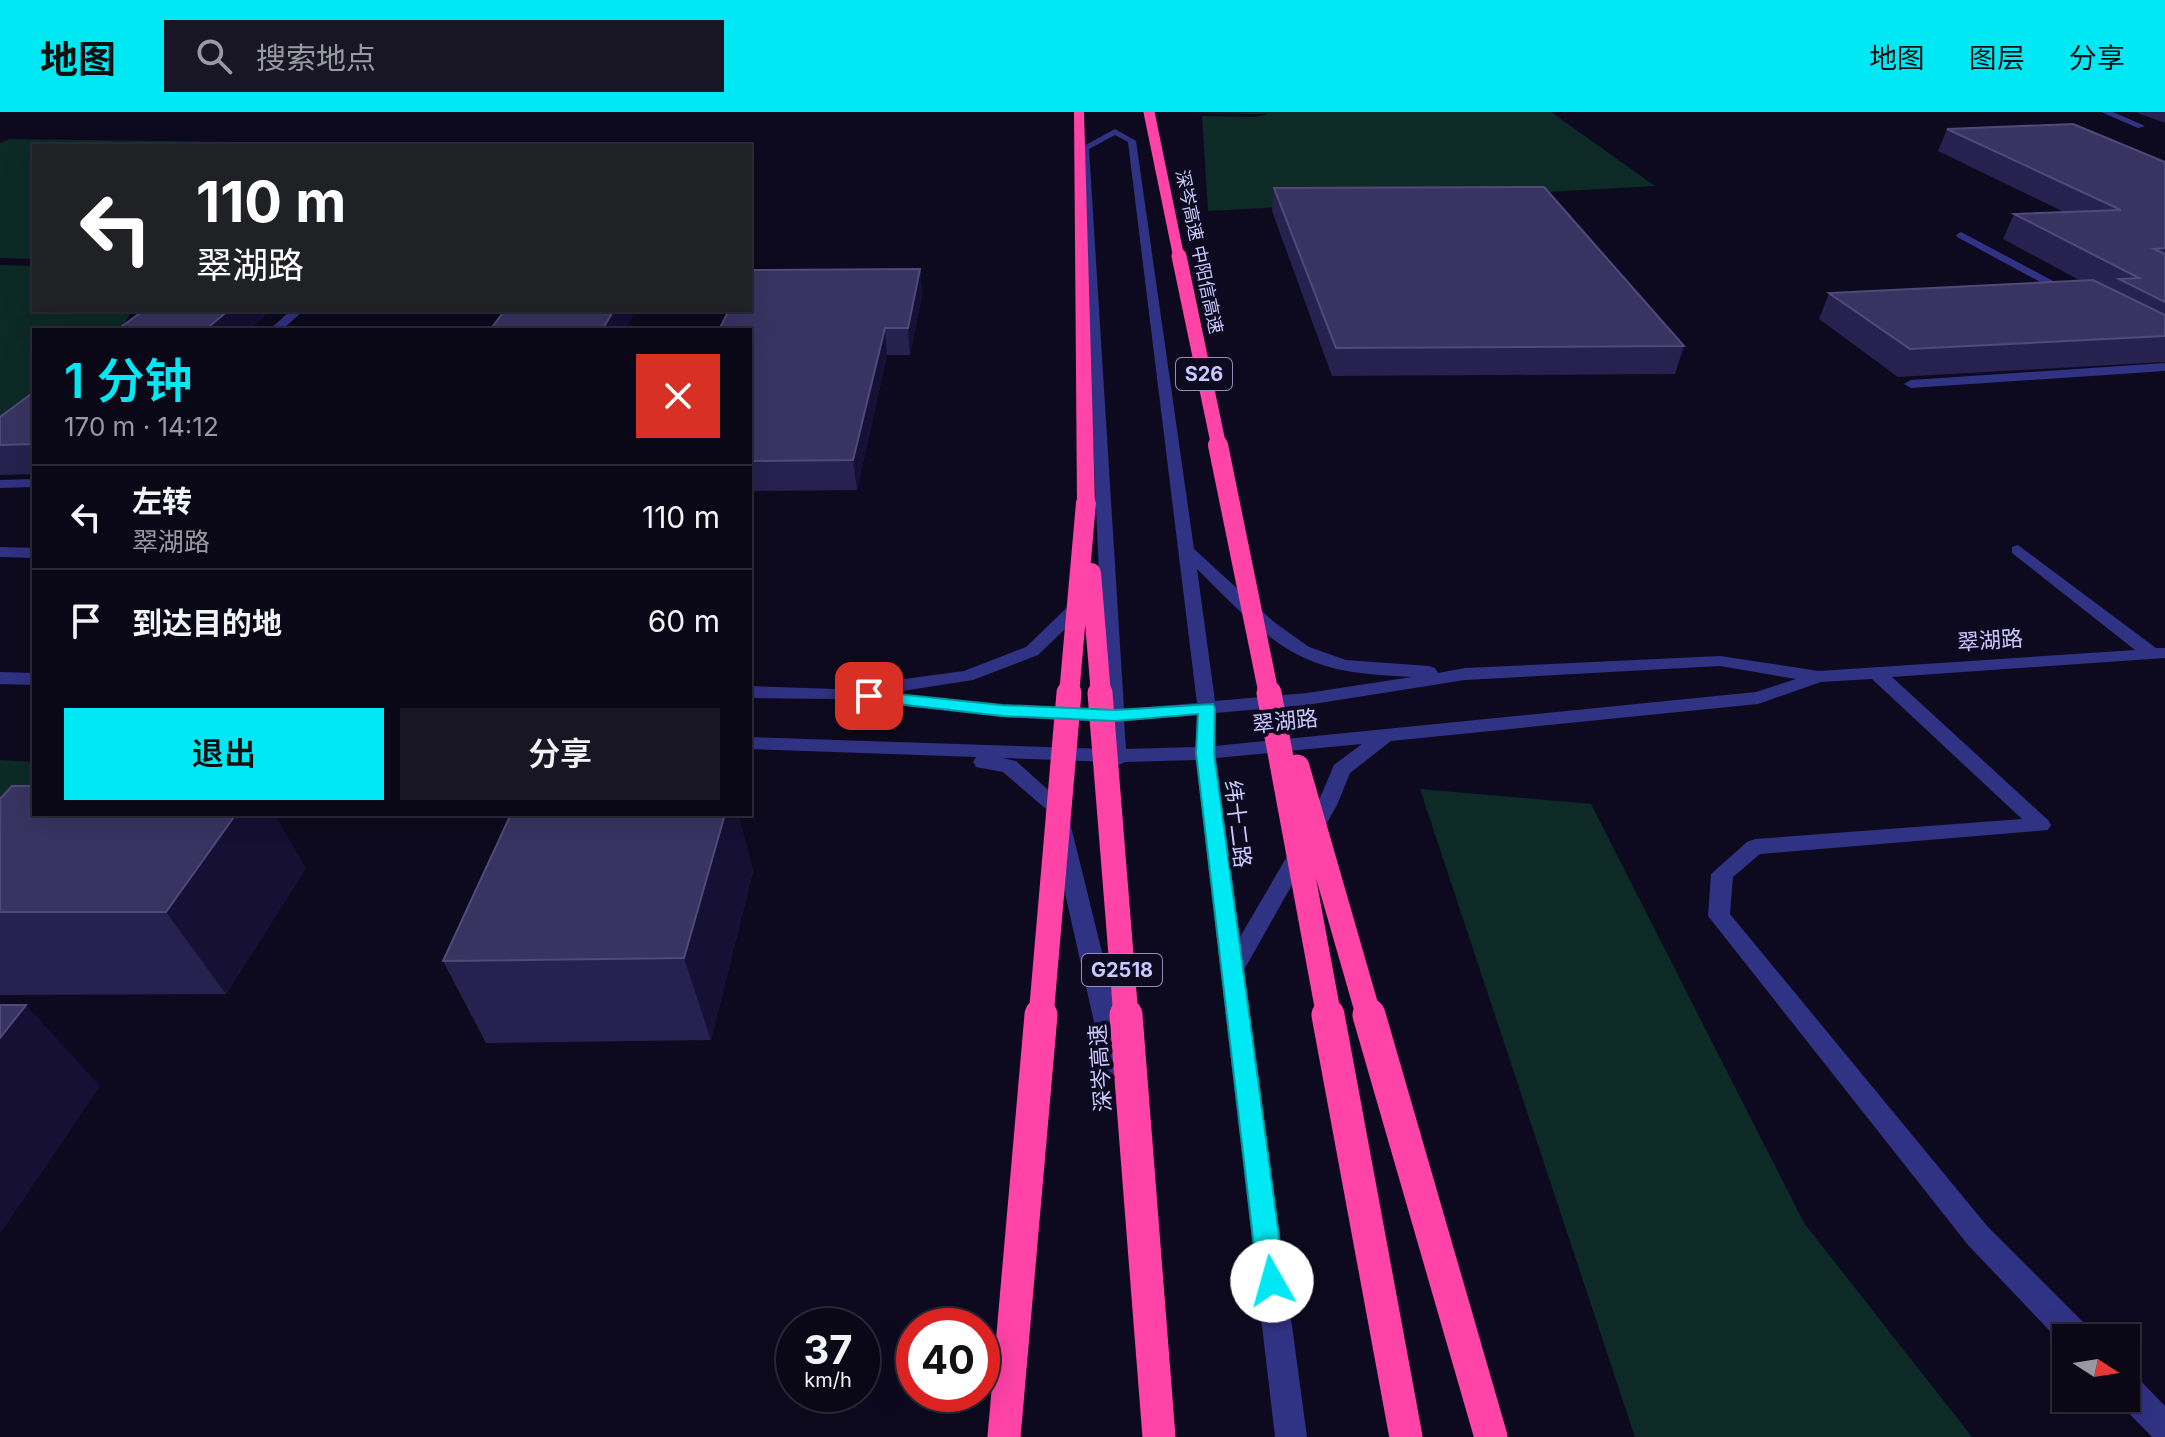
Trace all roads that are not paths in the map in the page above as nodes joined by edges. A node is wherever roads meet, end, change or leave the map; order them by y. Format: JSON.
{"nodes":[{"id":1,"x":1079,"y":112,"type":"edge"},
{"id":2,"x":1149,"y":112,"type":"edge"},
{"id":3,"x":2105,"y":112,"type":"edge"},
{"id":4,"x":2141,"y":126,"type":"dead end"},
{"id":5,"x":1961,"y":235,"type":"dead end"},
{"id":6,"x":2084,"y":301,"type":"edge"},
{"id":7,"x":296,"y":312,"type":"edge"},
{"id":8,"x":277,"y":328,"type":"edge"},
{"id":9,"x":2165,"y":367,"type":"edge"},
{"id":10,"x":1911,"y":384,"type":"dead end"},
{"id":11,"x":32,"y":483,"type":"edge"},
{"id":12,"x":0,"y":484,"type":"edge"},
{"id":13,"x":1086,"y":503,"type":"junction"},
{"id":14,"x":1186,"y":550,"type":"junction"},
{"id":15,"x":2018,"y":550,"type":"dead end"},
{"id":16,"x":0,"y":552,"type":"edge"},
{"id":17,"x":32,"y":553,"type":"edge"},
{"id":18,"x":1107,"y":573,"type":"junction"},
{"id":19,"x":1258,"y":635,"type":"junction"},
{"id":20,"x":2158,"y":654,"type":"edge"},
{"id":21,"x":1875,"y":672,"type":"junction"},
{"id":22,"x":1465,"y":674,"type":"junction"},
{"id":23,"x":1819,"y":677,"type":"junction"},
{"id":24,"x":0,"y":678,"type":"edge"},
{"id":25,"x":32,"y":679,"type":"edge"},
{"id":26,"x":752,"y":692,"type":"edge"},
{"id":27,"x":842,"y":693,"type":"junction"},
{"id":28,"x":1207,"y":708,"type":"junction"},
{"id":29,"x":1115,"y":716,"type":"junction"},
{"id":30,"x":1386,"y":735,"type":"junction"},
{"id":31,"x":752,"y":743,"type":"edge"},
{"id":32,"x":879,"y":748,"type":"junction"},
{"id":33,"x":1205,"y":753,"type":"junction"},
{"id":34,"x":1117,"y":756,"type":"junction"},
{"id":35,"x":1232,"y":970,"type":"junction"},
{"id":36,"x":1137,"y":1152,"type":"junction"},
{"id":37,"x":2063,"y":1324,"type":"edge"},
{"id":38,"x":2140,"y":1402,"type":"edge"},
{"id":39,"x":2165,"y":1428,"type":"edge"},
{"id":40,"x":1004,"y":1437,"type":"edge"},
{"id":41,"x":1152,"y":1437,"type":"edge"},
{"id":42,"x":1159,"y":1437,"type":"edge"},
{"id":43,"x":1291,"y":1437,"type":"edge"},
{"id":44,"x":1406,"y":1437,"type":"edge"},
{"id":45,"x":1491,"y":1437,"type":"edge"}],
"edges":[{"from":1,"to":13,"type":"highway"},
{"from":2,"to":19,"type":"highway","name":"深岑高速 中阳信高速","number":"S26","bridge":true},
{"from":3,"to":4,"type":"street"},
{"from":5,"to":6,"type":"street"},
{"from":7,"to":8,"type":"street"},
{"from":9,"to":10,"type":"street"},
{"from":11,"to":12,"type":"street"},
{"from":13,"to":40,"type":"highway","bridge":true},
{"from":13,"to":42,"type":"highway","name":"深岑高速","number":"G2518","bridge":true},
{"from":14,"to":18,"type":"street","name":"纬十二路"},
{"from":14,"to":22,"type":"street"},
{"from":14,"to":28,"type":"street","name":"纬十二路"},
{"from":15,"to":20,"type":"street"},
{"from":16,"to":17,"type":"street"},
{"from":18,"to":27,"type":"street"},
{"from":18,"to":29,"type":"street"},
{"from":19,"to":44,"type":"highway","bridge":true},
{"from":19,"to":45,"type":"highway","bridge":true},
{"from":20,"to":21,"type":"street","name":"翠湖路"},
{"from":21,"to":23,"type":"street","name":"翠湖路"},
{"from":21,"to":37,"type":"street"},
{"from":22,"to":23,"type":"street","name":"翠湖路"},
{"from":22,"to":28,"type":"street","name":"翠湖路"},
{"from":23,"to":30,"type":"street","name":"翠湖路"},
{"from":24,"to":25,"type":"street"},
{"from":26,"to":27,"type":"street","name":"翠湖路"},
{"from":27,"to":29,"type":"street","name":"翠湖路"},
{"from":28,"to":29,"type":"street","name":"翠湖路"},
{"from":28,"to":33,"type":"street","name":"纬十二路"},
{"from":29,"to":34,"type":"street"},
{"from":30,"to":33,"type":"street","name":"翠湖路"},
{"from":30,"to":35,"type":"street"},
{"from":31,"to":32,"type":"street","name":"翠湖路"},
{"from":32,"to":34,"type":"street","name":"翠湖路"},
{"from":32,"to":36,"type":"street"},
{"from":33,"to":34,"type":"street","name":"翠湖路"},
{"from":33,"to":35,"type":"street","name":"纬十二路"},
{"from":34,"to":36,"type":"street"},
{"from":35,"to":43,"type":"street","name":"纬十二路"},
{"from":36,"to":41,"type":"street"},
{"from":38,"to":39,"type":"street"}]}
